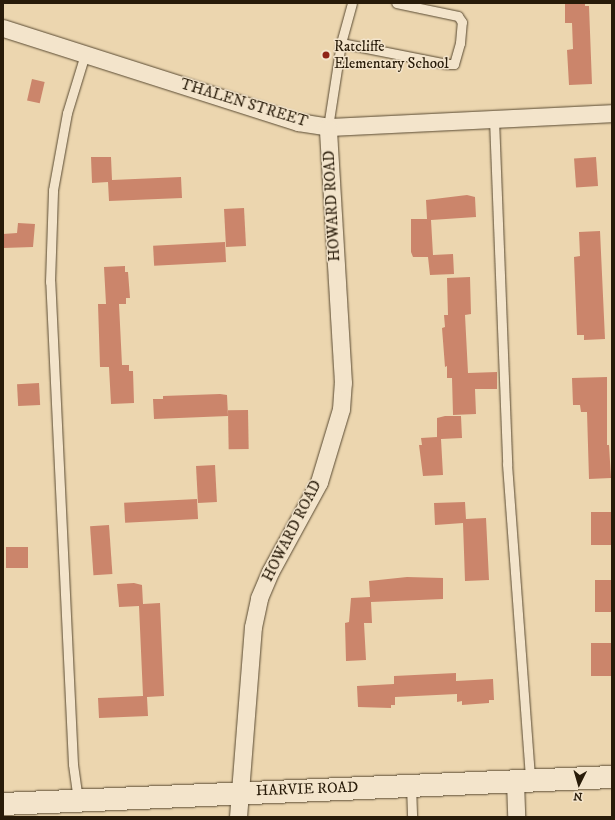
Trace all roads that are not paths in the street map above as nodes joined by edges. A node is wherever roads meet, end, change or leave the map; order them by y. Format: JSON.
{"nodes":[{"id":1,"x":352,"y":3,"type":"edge"},
{"id":2,"x":396,"y":3,"type":"edge"},
{"id":3,"x":3,"y":28,"type":"edge"},
{"id":4,"x":341,"y":43,"type":"junction"},
{"id":5,"x":85,"y":54,"type":"junction"},
{"id":6,"x":612,"y":113,"type":"edge"},
{"id":7,"x":494,"y":118,"type":"junction"},
{"id":8,"x":328,"y":127,"type":"junction"},
{"id":9,"x":612,"y":777,"type":"edge"},
{"id":10,"x":522,"y":780,"type":"junction"},
{"id":11,"x":411,"y":785,"type":"junction"},
{"id":12,"x":240,"y":792,"type":"junction"},
{"id":13,"x":78,"y":800,"type":"junction"},
{"id":14,"x":3,"y":804,"type":"edge"},
{"id":15,"x":238,"y":817,"type":"edge"},
{"id":16,"x":412,"y":817,"type":"edge"},
{"id":17,"x":516,"y":817,"type":"edge"}],
"edges":[{"from":1,"to":4,"type":"lane"},
{"from":2,"to":4,"type":"lane"},
{"from":3,"to":5,"type":"street","name":"THALEN STREET"},
{"from":4,"to":8,"type":"lane"},
{"from":5,"to":8,"type":"street","name":"THALEN STREET"},
{"from":5,"to":13,"type":"lane"},
{"from":6,"to":7,"type":"street","name":"THALEN STREET"},
{"from":7,"to":8,"type":"street","name":"THALEN STREET"},
{"from":7,"to":10,"type":"lane"},
{"from":8,"to":12,"type":"street","name":"HOWARD ROAD"},
{"from":9,"to":10,"type":"street","name":"HARVIE ROAD"},
{"from":10,"to":11,"type":"street","name":"HARVIE ROAD"},
{"from":10,"to":17,"type":"street"},
{"from":11,"to":12,"type":"street","name":"HARVIE ROAD"},
{"from":11,"to":16,"type":"lane"},
{"from":12,"to":13,"type":"street","name":"HARVIE ROAD"},
{"from":12,"to":15,"type":"street","name":"HOWARD ROAD"},
{"from":13,"to":14,"type":"street","name":"HARVIE ROAD"}]}
